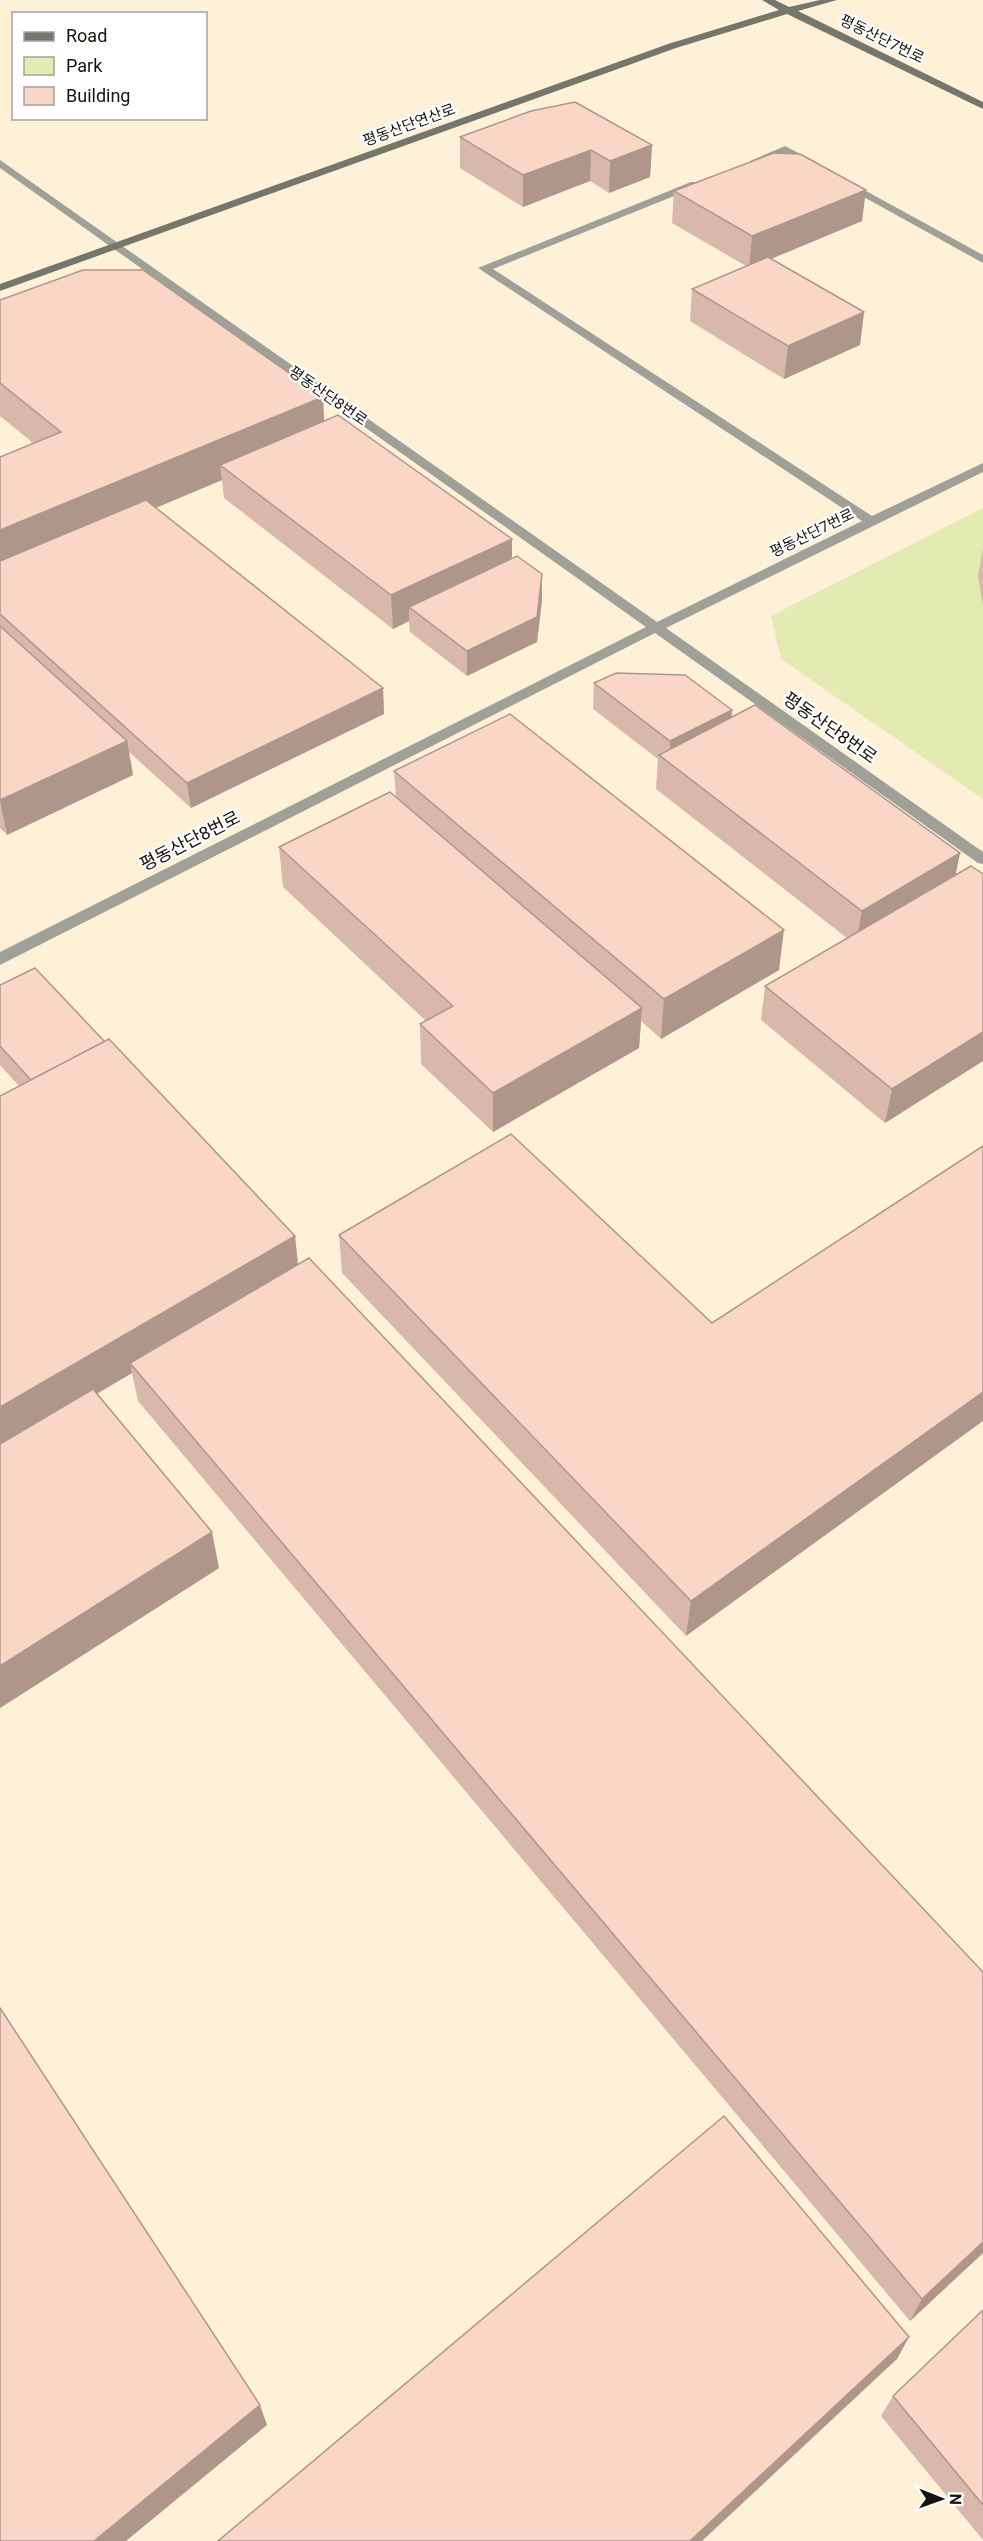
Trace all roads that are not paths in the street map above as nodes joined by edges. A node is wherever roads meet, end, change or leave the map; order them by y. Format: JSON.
{"nodes":[{"id":1,"x":767,"y":0,"type":"edge"},
{"id":2,"x":832,"y":0,"type":"edge"},
{"id":3,"x":786,"y":11,"type":"junction"},
{"id":4,"x":983,"y":106,"type":"edge"},
{"id":5,"x":0,"y":163,"type":"edge"},
{"id":6,"x":740,"y":167,"type":"edge"},
{"id":7,"x":707,"y":180,"type":"edge"},
{"id":8,"x":117,"y":246,"type":"junction"},
{"id":9,"x":983,"y":260,"type":"edge"},
{"id":10,"x":0,"y":288,"type":"edge"},
{"id":11,"x":983,"y":467,"type":"edge"},
{"id":12,"x":872,"y":522,"type":"junction"},
{"id":13,"x":655,"y":628,"type":"junction"},
{"id":14,"x":983,"y":859,"type":"edge"},
{"id":15,"x":0,"y":959,"type":"edge"}],
"edges":[{"from":1,"to":3,"type":"street","name":"평동산단7번로"},
{"from":2,"to":3,"type":"street","name":"평동산단연산로"},
{"from":3,"to":4,"type":"street","name":"평동산단7번로"},
{"from":3,"to":8,"type":"street","name":"평동산단연산로"},
{"from":5,"to":8,"type":"street","name":"평동산단8번로"},
{"from":6,"to":9,"type":"street"},
{"from":7,"to":12,"type":"street"},
{"from":8,"to":10,"type":"street","name":"평동산단연산로"},
{"from":8,"to":13,"type":"street","name":"평동산단8번로"},
{"from":11,"to":12,"type":"street","name":"평동산단7번로"},
{"from":12,"to":13,"type":"street","name":"평동산단7번로"},
{"from":13,"to":14,"type":"street","name":"평동산단8번로"},
{"from":13,"to":15,"type":"street","name":"평동산단8번로"}]}
